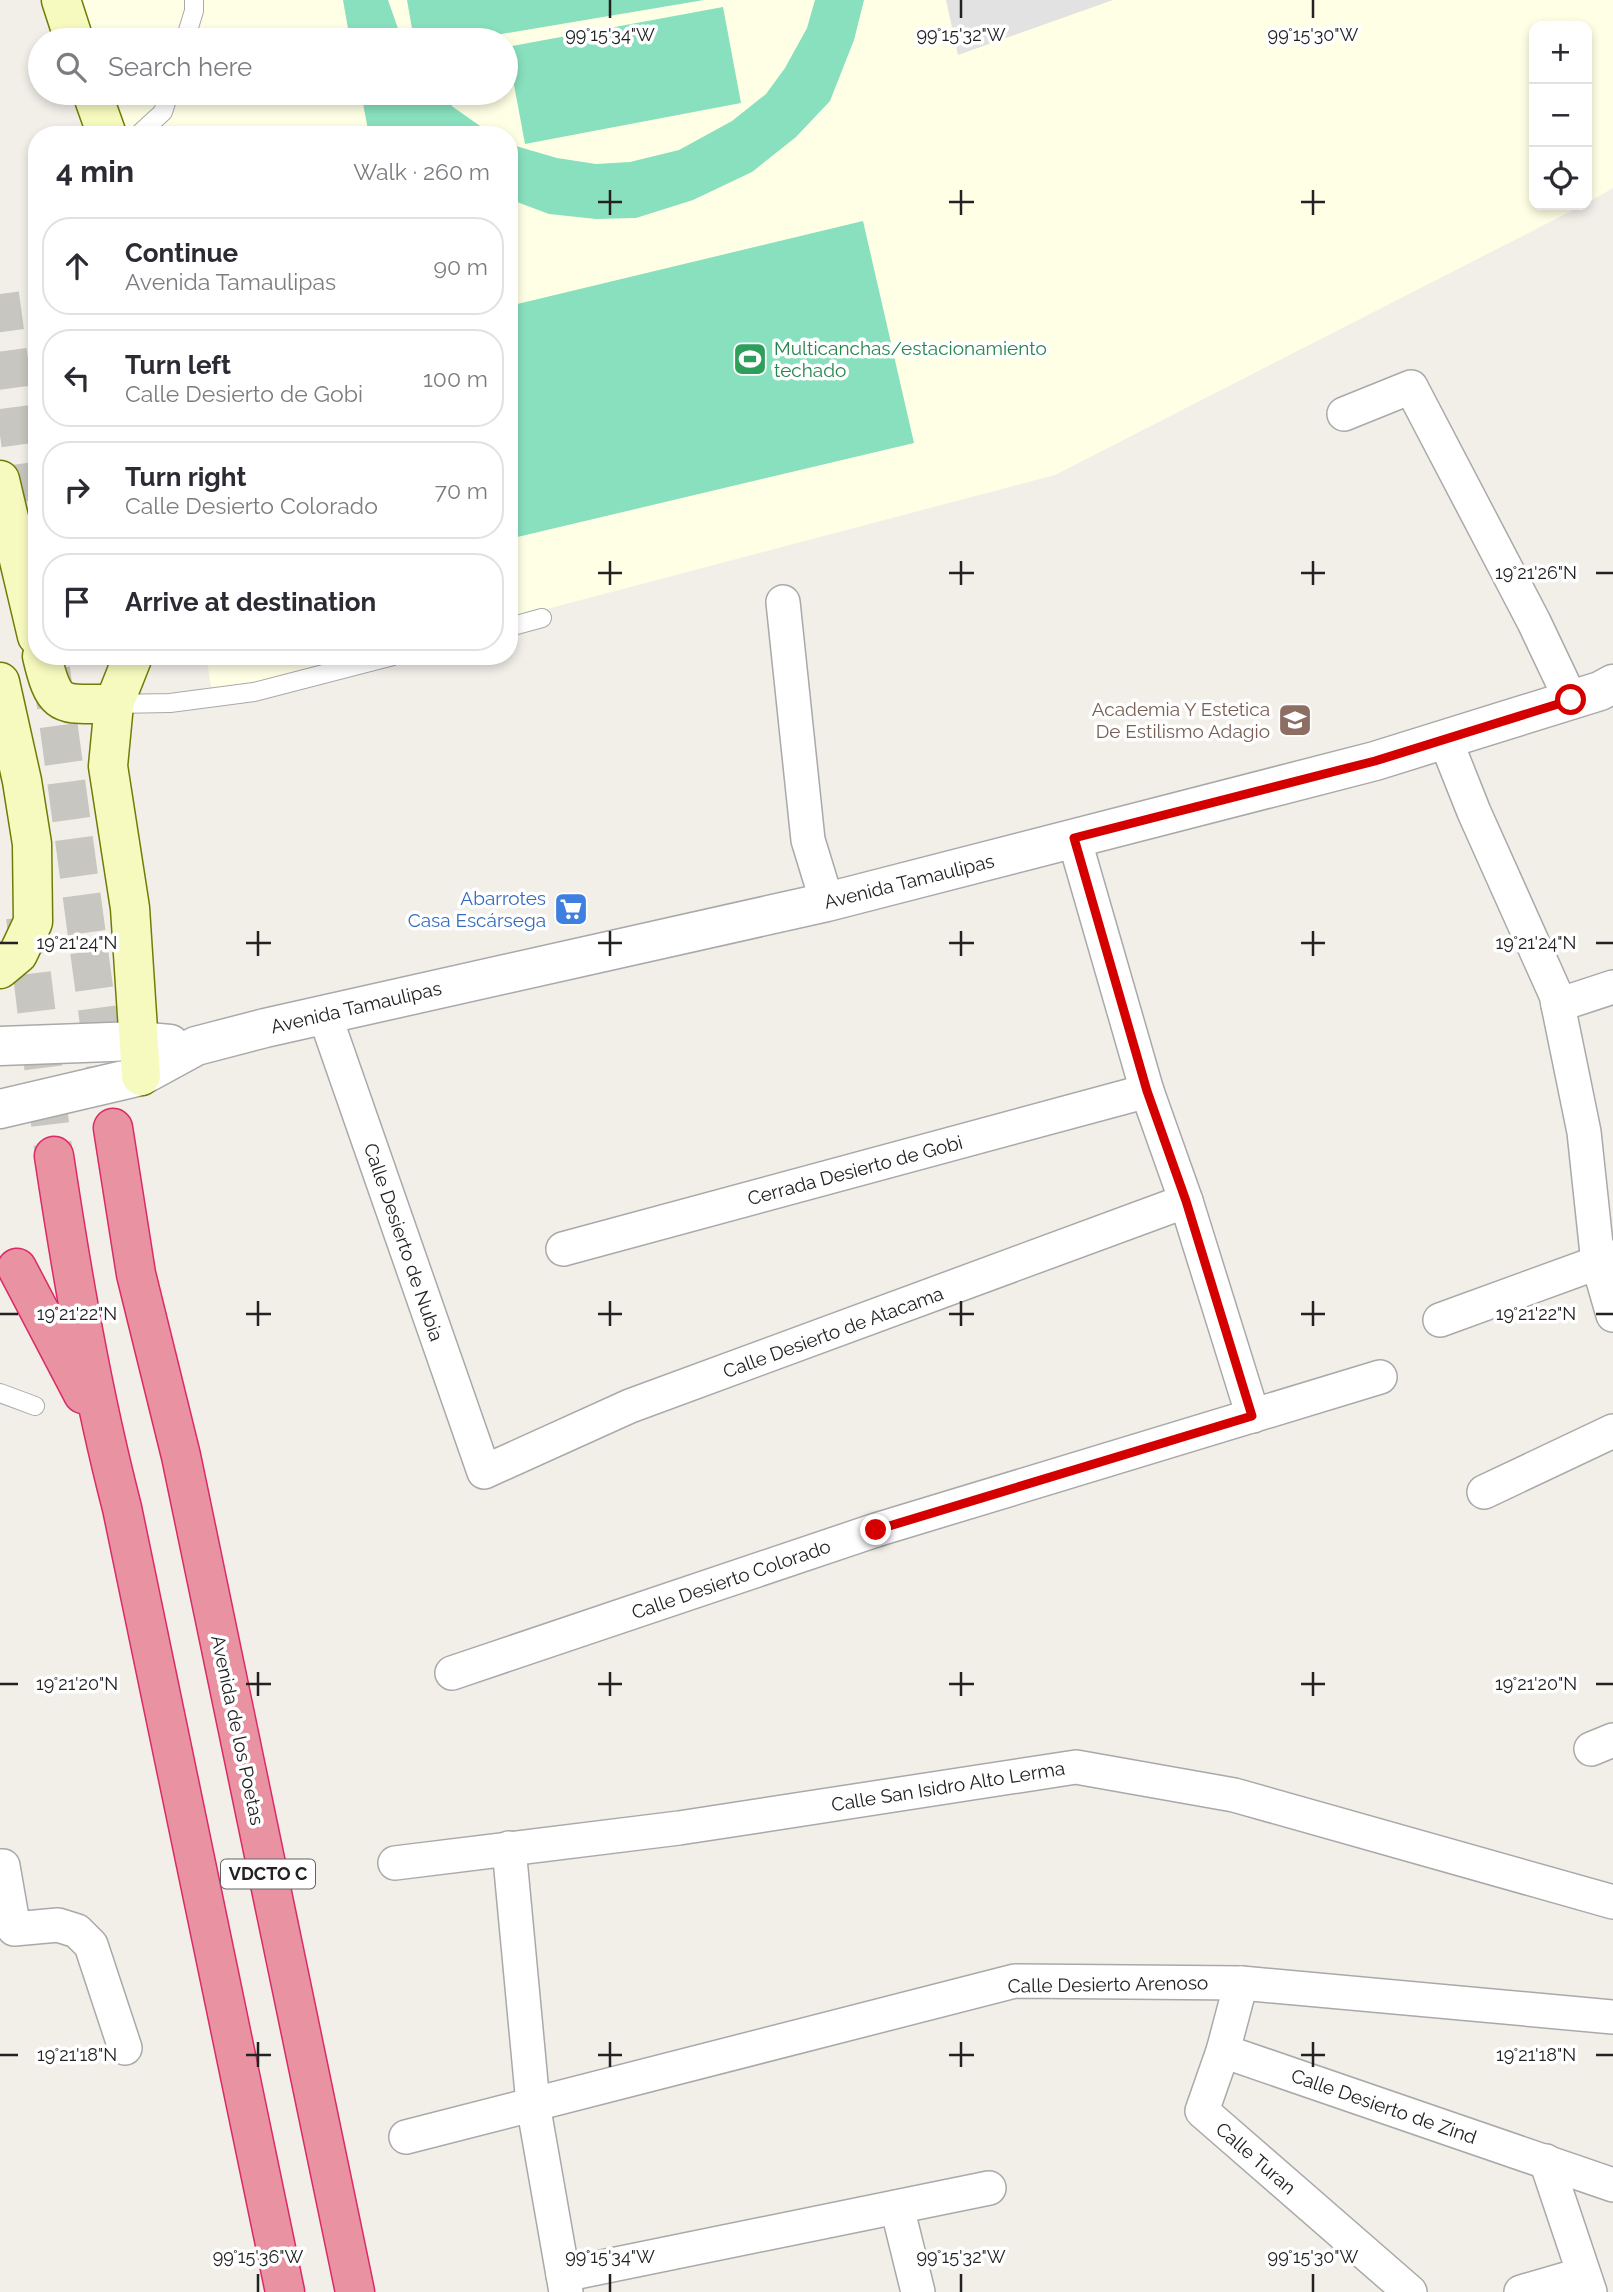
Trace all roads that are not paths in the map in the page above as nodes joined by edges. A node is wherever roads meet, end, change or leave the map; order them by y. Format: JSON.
{"nodes":[{"id":1,"x":61,"y":0,"type":"edge"},
{"id":2,"x":194,"y":0,"type":"edge"},
{"id":3,"x":70,"y":28,"type":"edge"},
{"id":4,"x":189,"y":28,"type":"edge"},
{"id":5,"x":96,"y":105,"type":"edge"},
{"id":6,"x":165,"y":105,"type":"edge"},
{"id":7,"x":104,"y":126,"type":"edge"},
{"id":8,"x":148,"y":126,"type":"edge"},
{"id":9,"x":1344,"y":414,"type":"dead end"},
{"id":10,"x":0,"y":480,"type":"edge"},
{"id":11,"x":28,"y":598,"type":"edge"},
{"id":12,"x":783,"y":602,"type":"dead end"},
{"id":13,"x":542,"y":618,"type":"dead end"},
{"id":14,"x":518,"y":625,"type":"edge"},
{"id":15,"x":44,"y":665,"type":"edge"},
{"id":16,"x":129,"y":665,"type":"edge"},
{"id":17,"x":358,"y":665,"type":"edge"},
{"id":18,"x":0,"y":682,"type":"edge"},
{"id":19,"x":1613,"y":684,"type":"edge"},
{"id":20,"x":1571,"y":700,"type":"junction"},
{"id":21,"x":114,"y":704,"type":"junction"},
{"id":22,"x":1445,"y":739,"type":"junction"},
{"id":23,"x":1074,"y":838,"type":"junction"},
{"id":24,"x":827,"y":902,"type":"junction"},
{"id":25,"x":0,"y":969,"type":"edge"},
{"id":26,"x":1613,"y":987,"type":"edge"},
{"id":27,"x":1558,"y":1005,"type":"junction"},
{"id":28,"x":324,"y":1013,"type":"junction"},
{"id":29,"x":0,"y":1046,"type":"edge"},
{"id":30,"x":139,"y":1058,"type":"junction"},
{"id":31,"x":1147,"y":1091,"type":"junction"},
{"id":32,"x":0,"y":1109,"type":"edge"},
{"id":33,"x":113,"y":1128,"type":"tunnel mouth"},
{"id":34,"x":54,"y":1156,"type":"tunnel mouth"},
{"id":35,"x":1186,"y":1201,"type":"junction"},
{"id":36,"x":563,"y":1249,"type":"dead end"},
{"id":37,"x":1606,"y":1260,"type":"edge"},
{"id":38,"x":16,"y":1268,"type":"dead end"},
{"id":39,"x":1613,"y":1315,"type":"edge"},
{"id":40,"x":1440,"y":1320,"type":"dead end"},
{"id":41,"x":1380,"y":1377,"type":"dead end"},
{"id":42,"x":0,"y":1393,"type":"edge"},
{"id":43,"x":36,"y":1406,"type":"dead end"},
{"id":44,"x":1252,"y":1416,"type":"junction"},
{"id":45,"x":101,"y":1429,"type":"junction"},
{"id":46,"x":1613,"y":1431,"type":"edge"},
{"id":47,"x":484,"y":1472,"type":"joint"},
{"id":48,"x":1484,"y":1493,"type":"dead end"},
{"id":49,"x":452,"y":1672,"type":"dead end"},
{"id":50,"x":509,"y":1848,"type":"junction"},
{"id":51,"x":395,"y":1863,"type":"dead end"},
{"id":52,"x":0,"y":1867,"type":"edge"},
{"id":53,"x":1613,"y":1902,"type":"edge"},
{"id":54,"x":1241,"y":1983,"type":"junction"},
{"id":55,"x":1613,"y":2017,"type":"edge"},
{"id":56,"x":125,"y":2048,"type":"dead end"},
{"id":57,"x":1223,"y":2051,"type":"junction"},
{"id":58,"x":533,"y":2104,"type":"junction"},
{"id":59,"x":406,"y":2137,"type":"dead end"},
{"id":60,"x":1546,"y":2161,"type":"junction"},
{"id":61,"x":1613,"y":2185,"type":"edge"},
{"id":62,"x":989,"y":2188,"type":"dead end"},
{"id":63,"x":897,"y":2207,"type":"junction"},
{"id":64,"x":565,"y":2283,"type":"edge"},
{"id":65,"x":1586,"y":2283,"type":"edge"},
{"id":66,"x":285,"y":2292,"type":"edge"},
{"id":67,"x":355,"y":2292,"type":"edge"},
{"id":68,"x":918,"y":2292,"type":"edge"},
{"id":69,"x":1410,"y":2292,"type":"edge"},
{"id":70,"x":1521,"y":2292,"type":"edge"}],
"edges":[{"from":1,"to":3,"type":"main road"},
{"from":2,"to":4,"type":"lane"},
{"from":5,"to":7,"type":"main road"},
{"from":6,"to":8,"type":"lane"},
{"from":9,"to":20,"type":"street"},
{"from":10,"to":11,"type":"main road"},
{"from":12,"to":24,"type":"street"},
{"from":13,"to":14,"type":"lane"},
{"from":15,"to":21,"type":"main road"},
{"from":16,"to":21,"type":"main road"},
{"from":17,"to":21,"type":"lane"},
{"from":18,"to":25,"type":"main road"},
{"from":19,"to":20,"type":"street","name":"Avenida Tamaulipas"},
{"from":20,"to":22,"type":"street","name":"Avenida Tamaulipas"},
{"from":21,"to":30,"type":"main road"},
{"from":22,"to":23,"type":"street","name":"Avenida Tamaulipas"},
{"from":22,"to":27,"type":"street"},
{"from":23,"to":24,"type":"street","name":"Avenida Tamaulipas"},
{"from":23,"to":31,"type":"street"},
{"from":24,"to":28,"type":"street","name":"Avenida Tamaulipas"},
{"from":26,"to":27,"type":"street"},
{"from":27,"to":37,"type":"street"},
{"from":28,"to":30,"type":"street","name":"Avenida Tamaulipas"},
{"from":28,"to":47,"type":"street","name":"Calle Desierto de Nubia"},
{"from":29,"to":30,"type":"street","name":"Avenida Tamaulipas"},
{"from":30,"to":32,"type":"street","name":"Avenida Tamaulipas"},
{"from":31,"to":35,"type":"street"},
{"from":31,"to":36,"type":"street","name":"Cerrada Desierto de Gobi"},
{"from":33,"to":67,"type":"highway","name":"Avenida de los Poetas","number":"VDCTO C"},
{"from":34,"to":45,"type":"highway","number":"VDCTO C"},
{"from":35,"to":44,"type":"street"},
{"from":35,"to":47,"type":"street","name":"Calle Desierto de Atacama"},
{"from":37,"to":39,"type":"street"},
{"from":37,"to":40,"type":"street"},
{"from":38,"to":45,"type":"highway"},
{"from":41,"to":44,"type":"street","name":"Calle Desierto Colorado"},
{"from":42,"to":43,"type":"lane"},
{"from":44,"to":49,"type":"street","name":"Calle Desierto Colorado"},
{"from":45,"to":66,"type":"highway","number":"VDCTO C"},
{"from":46,"to":48,"type":"street"},
{"from":50,"to":51,"type":"street","name":"Calle San Isidro Alto Lerma"},
{"from":50,"to":53,"type":"street","name":"Calle San Isidro Alto Lerma"},
{"from":50,"to":58,"type":"street"},
{"from":52,"to":56,"type":"street"},
{"from":54,"to":55,"type":"street","name":"Calle Desierto Arenoso"},
{"from":54,"to":57,"type":"street","name":"Calle Turan"},
{"from":54,"to":58,"type":"street","name":"Calle Desierto Arenoso"},
{"from":57,"to":60,"type":"street","name":"Calle Desierto de Zind"},
{"from":57,"to":69,"type":"street","name":"Calle Turan"},
{"from":58,"to":59,"type":"street","name":"Calle Desierto Arenoso"},
{"from":58,"to":64,"type":"street"},
{"from":60,"to":61,"type":"street","name":"Calle Desierto de Zind"},
{"from":60,"to":65,"type":"street"},
{"from":62,"to":63,"type":"street"},
{"from":63,"to":64,"type":"street"},
{"from":63,"to":68,"type":"street"},
{"from":65,"to":70,"type":"street"}]}
